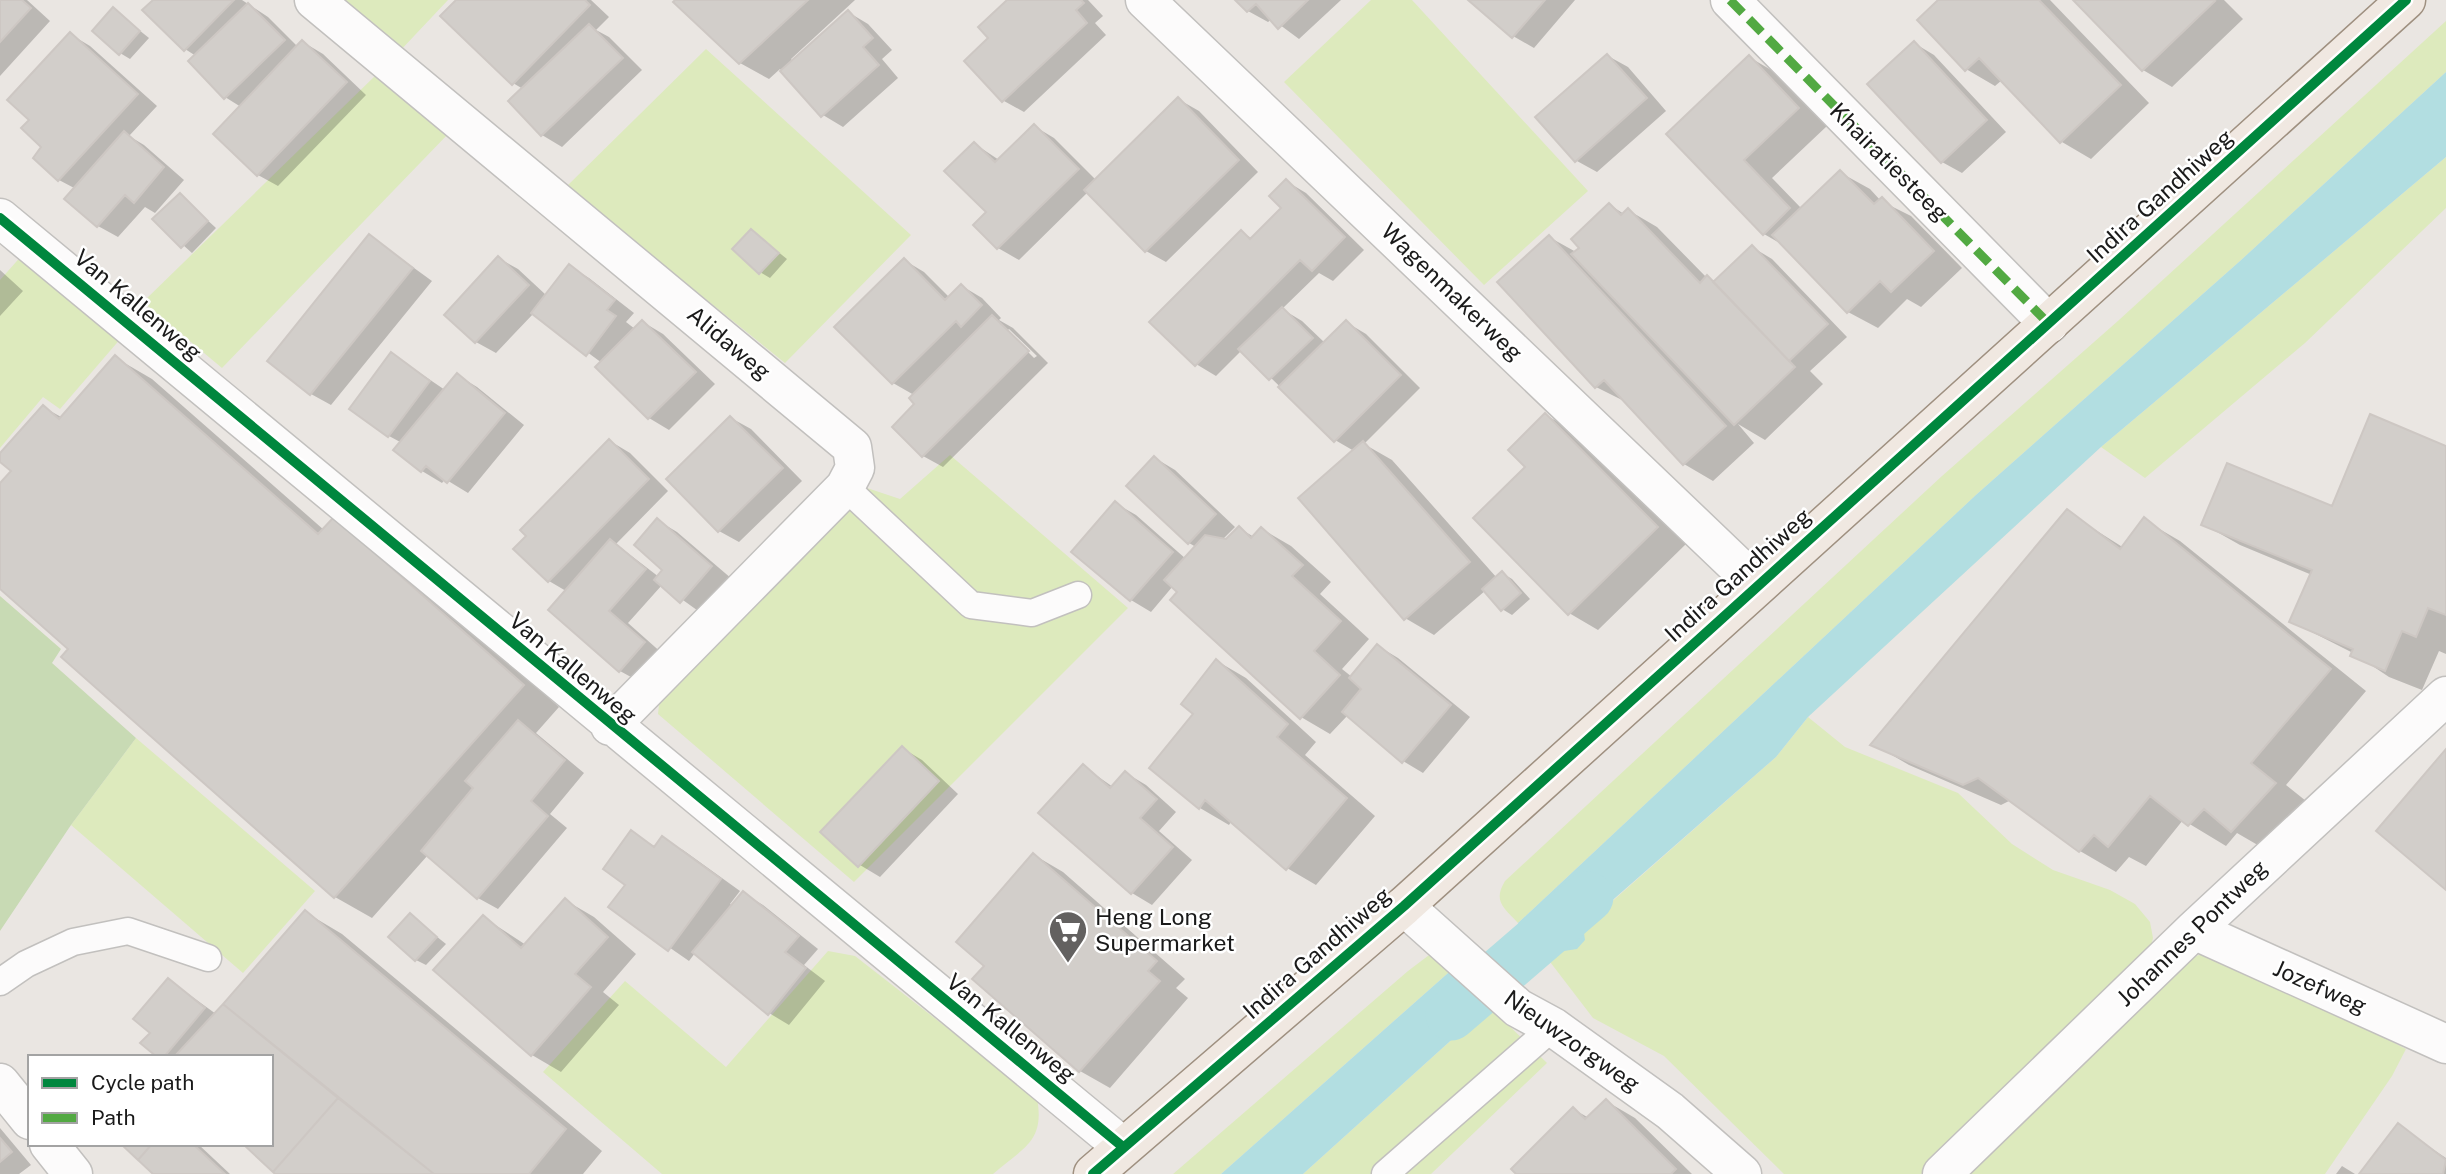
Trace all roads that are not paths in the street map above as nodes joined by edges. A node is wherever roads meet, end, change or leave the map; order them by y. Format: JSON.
{"nodes":[{"id":1,"x":314,"y":0,"type":"edge"},
{"id":2,"x":1145,"y":0,"type":"edge"},
{"id":3,"x":1730,"y":0,"type":"edge"},
{"id":4,"x":2406,"y":0,"type":"edge"},
{"id":5,"x":0,"y":218,"type":"edge"},
{"id":6,"x":2049,"y":324,"type":"junction"},
{"id":7,"x":845,"y":487,"type":"junction"},
{"id":8,"x":1757,"y":585,"type":"junction"},
{"id":9,"x":1077,"y":595,"type":"dead end"},
{"id":10,"x":2446,"y":695,"type":"edge"},
{"id":11,"x":610,"y":726,"type":"junction"},
{"id":12,"x":1404,"y":906,"type":"junction"},
{"id":13,"x":2194,"y":930,"type":"junction"},
{"id":14,"x":208,"y":958,"type":"dead end"},
{"id":15,"x":0,"y":982,"type":"edge"},
{"id":16,"x":1553,"y":1027,"type":"junction"},
{"id":17,"x":2446,"y":1044,"type":"edge"},
{"id":18,"x":0,"y":1083,"type":"edge"},
{"id":19,"x":28,"y":1118,"type":"edge"},
{"id":20,"x":51,"y":1146,"type":"edge"},
{"id":21,"x":1123,"y":1147,"type":"junction"},
{"id":22,"x":73,"y":1174,"type":"edge"},
{"id":23,"x":1093,"y":1174,"type":"edge"},
{"id":24,"x":1385,"y":1174,"type":"edge"},
{"id":25,"x":1742,"y":1174,"type":"edge"},
{"id":26,"x":1942,"y":1174,"type":"edge"}],
"edges":[{"from":1,"to":7,"type":"street","name":"Alidaweg"},
{"from":2,"to":8,"type":"street","name":"Wagenmakerweg"},
{"from":3,"to":6,"type":"street","name":"Khairatiesteeg"},
{"from":4,"to":6,"type":"main road","name":"Indira Gandhiweg"},
{"from":5,"to":11,"type":"street","name":"Van Kallenweg"},
{"from":6,"to":8,"type":"main road","name":"Indira Gandhiweg"},
{"from":7,"to":9,"type":"lane"},
{"from":7,"to":11,"type":"street"},
{"from":8,"to":12,"type":"main road","name":"Indira Gandhiweg"},
{"from":10,"to":13,"type":"street","name":"Johannes Pontweg"},
{"from":11,"to":21,"type":"street","name":"Van Kallenweg"},
{"from":12,"to":16,"type":"street","name":"Nieuwzorgweg"},
{"from":12,"to":21,"type":"main road","name":"Indira Gandhiweg"},
{"from":13,"to":17,"type":"street","name":"Jozefweg"},
{"from":13,"to":26,"type":"street","name":"Johannes Pontweg"},
{"from":14,"to":15,"type":"lane"},
{"from":16,"to":24,"type":"lane"},
{"from":16,"to":25,"type":"street","name":"Nieuwzorgweg"},
{"from":18,"to":19,"type":"street"},
{"from":20,"to":22,"type":"street"},
{"from":21,"to":23,"type":"main road","name":"Indira Gandhiweg"}]}
